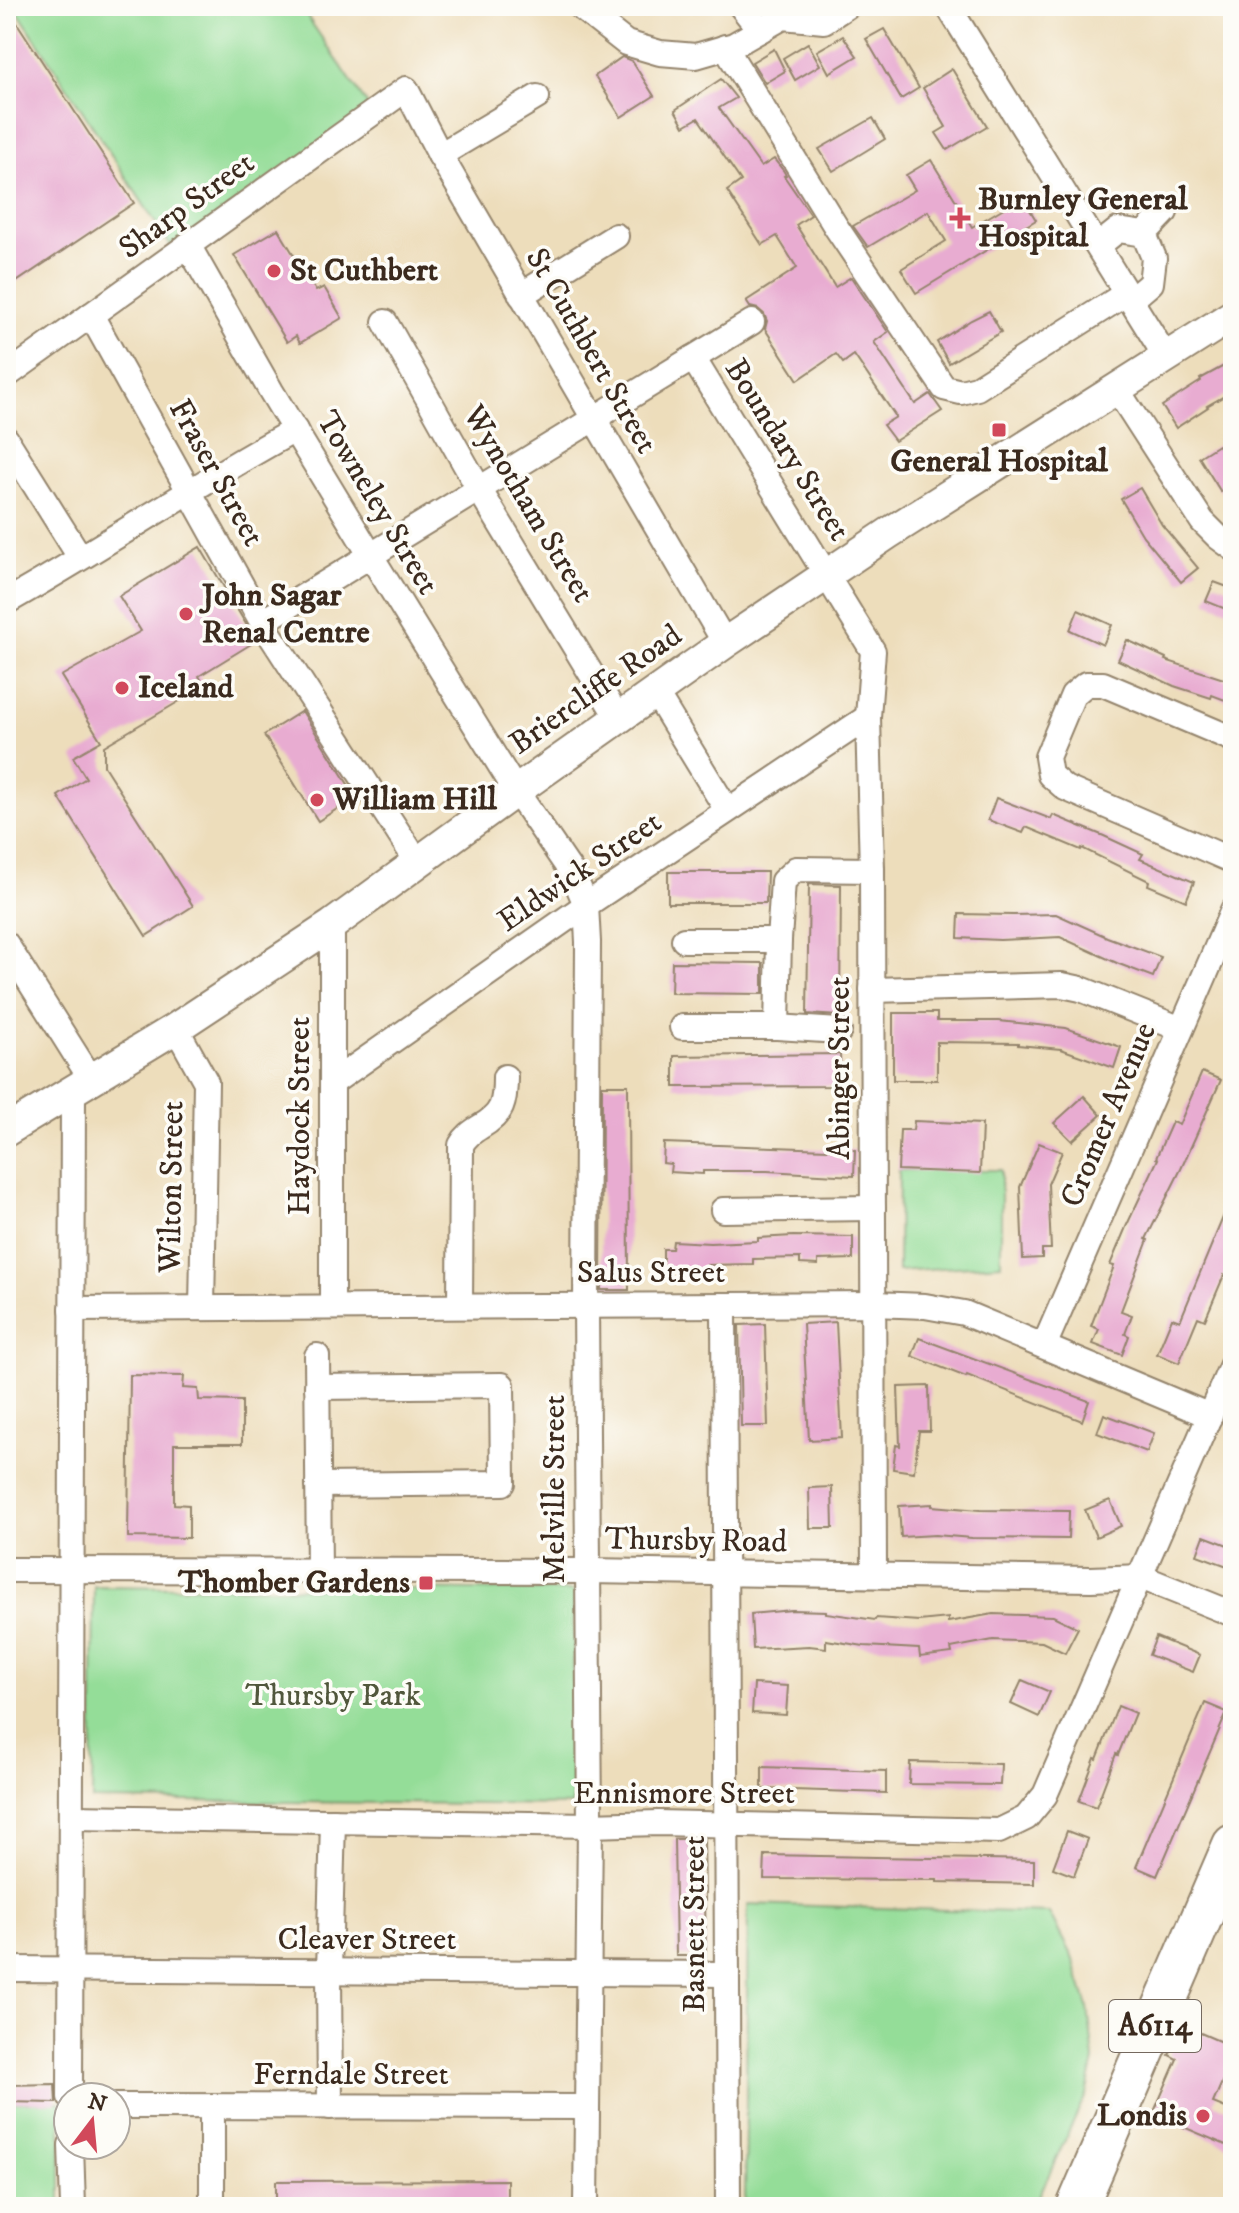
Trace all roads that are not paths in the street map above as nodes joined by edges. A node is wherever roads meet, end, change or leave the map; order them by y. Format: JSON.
{"nodes":[{"id":1,"x":579,"y":6,"type":"edge"},
{"id":2,"x":741,"y":6,"type":"edge"},
{"id":3,"x":847,"y":6,"type":"edge"},
{"id":4,"x":948,"y":6,"type":"edge"},
{"id":5,"x":801,"y":12,"type":"edge"},
{"id":6,"x":760,"y":30,"type":"junction"},
{"id":7,"x":725,"y":47,"type":"junction"},
{"id":8,"x":406,"y":89,"type":"joint"},
{"id":9,"x":537,"y":97,"type":"dead end"},
{"id":10,"x":440,"y":155,"type":"junction"},
{"id":11,"x":1165,"y":212,"type":"dead end"},
{"id":12,"x":1144,"y":234,"type":"junction"},
{"id":13,"x":616,"y":236,"type":"dead end"},
{"id":14,"x":188,"y":245,"type":"junction"},
{"id":15,"x":1098,"y":246,"type":"junction"},
{"id":16,"x":521,"y":295,"type":"junction"},
{"id":17,"x":1129,"y":297,"type":"junction"},
{"id":18,"x":91,"y":315,"type":"junction"},
{"id":19,"x":1233,"y":315,"type":"edge"},
{"id":20,"x":385,"y":322,"type":"dead end"},
{"id":21,"x":752,"y":322,"type":"dead end"},
{"id":22,"x":1166,"y":357,"type":"junction"},
{"id":23,"x":693,"y":358,"type":"junction"},
{"id":24,"x":6,"y":376,"type":"edge"},
{"id":25,"x":1116,"y":388,"type":"junction"},
{"id":26,"x":594,"y":419,"type":"junction"},
{"id":27,"x":295,"y":430,"type":"junction"},
{"id":28,"x":6,"y":439,"type":"edge"},
{"id":29,"x":479,"y":489,"type":"junction"},
{"id":30,"x":190,"y":492,"type":"junction"},
{"id":31,"x":1233,"y":548,"type":"edge"},
{"id":32,"x":371,"y":556,"type":"junction"},
{"id":33,"x":80,"y":557,"type":"junction"},
{"id":34,"x":827,"y":576,"type":"junction"},
{"id":35,"x":6,"y":602,"type":"edge"},
{"id":36,"x":262,"y":622,"type":"junction"},
{"id":37,"x":725,"y":643,"type":"junction"},
{"id":38,"x":655,"y":692,"type":"junction"},
{"id":39,"x":868,"y":717,"type":"junction"},
{"id":40,"x":618,"y":718,"type":"junction"},
{"id":41,"x":1233,"y":739,"type":"edge"},
{"id":42,"x":516,"y":791,"type":"junction"},
{"id":43,"x":727,"y":810,"type":"junction"},
{"id":44,"x":1233,"y":861,"type":"edge"},
{"id":45,"x":418,"y":863,"type":"junction"},
{"id":46,"x":872,"y":870,"type":"junction"},
{"id":47,"x":586,"y":905,"type":"junction"},
{"id":48,"x":1233,"y":910,"type":"edge"},
{"id":49,"x":332,"y":925,"type":"junction"},
{"id":50,"x":684,"y":940,"type":"dead end"},
{"id":51,"x":779,"y":940,"type":"junction"},
{"id":52,"x":8,"y":954,"type":"edge"},
{"id":53,"x":872,"y":990,"type":"junction"},
{"id":54,"x":682,"y":1027,"type":"dead end"},
{"id":55,"x":777,"y":1027,"type":"junction"},
{"id":56,"x":176,"y":1028,"type":"junction"},
{"id":57,"x":1181,"y":1029,"type":"junction"},
{"id":58,"x":839,"y":1031,"type":"dead end"},
{"id":59,"x":505,"y":1077,"type":"dead end"},
{"id":60,"x":332,"y":1083,"type":"junction"},
{"id":61,"x":82,"y":1085,"type":"junction"},
{"id":62,"x":6,"y":1131,"type":"edge"},
{"id":63,"x":873,"y":1208,"type":"junction"},
{"id":64,"x":723,"y":1210,"type":"dead end"},
{"id":65,"x":874,"y":1304,"type":"junction"},
{"id":66,"x":724,"y":1305,"type":"junction"},
{"id":67,"x":460,"y":1306,"type":"junction"},
{"id":68,"x":586,"y":1306,"type":"junction"},
{"id":69,"x":332,"y":1307,"type":"junction"},
{"id":70,"x":202,"y":1308,"type":"junction"},
{"id":71,"x":72,"y":1309,"type":"junction"},
{"id":72,"x":1044,"y":1346,"type":"junction"},
{"id":73,"x":317,"y":1356,"type":"dead end"},
{"id":74,"x":1233,"y":1362,"type":"edge"},
{"id":75,"x":317,"y":1387,"type":"junction"},
{"id":76,"x":1210,"y":1416,"type":"junction"},
{"id":77,"x":318,"y":1485,"type":"junction"},
{"id":78,"x":6,"y":1570,"type":"edge"},
{"id":79,"x":71,"y":1570,"type":"junction"},
{"id":80,"x":319,"y":1571,"type":"junction"},
{"id":81,"x":588,"y":1571,"type":"junction"},
{"id":82,"x":725,"y":1574,"type":"junction"},
{"id":83,"x":874,"y":1574,"type":"junction"},
{"id":84,"x":1141,"y":1577,"type":"junction"},
{"id":85,"x":1233,"y":1614,"type":"edge"},
{"id":86,"x":71,"y":1817,"type":"junction"},
{"id":87,"x":333,"y":1821,"type":"junction"},
{"id":88,"x":726,"y":1824,"type":"junction"},
{"id":89,"x":590,"y":1825,"type":"junction"},
{"id":90,"x":1233,"y":1845,"type":"edge"},
{"id":91,"x":6,"y":1969,"type":"edge"},
{"id":92,"x":70,"y":1970,"type":"junction"},
{"id":93,"x":329,"y":1971,"type":"junction"},
{"id":94,"x":588,"y":1973,"type":"junction"},
{"id":95,"x":727,"y":1974,"type":"junction"},
{"id":96,"x":70,"y":2081,"type":"edge"},
{"id":97,"x":132,"y":2106,"type":"edge"},
{"id":98,"x":212,"y":2106,"type":"junction"},
{"id":99,"x":330,"y":2107,"type":"junction"},
{"id":100,"x":586,"y":2107,"type":"junction"},
{"id":101,"x":72,"y":2161,"type":"edge"},
{"id":102,"x":73,"y":2207,"type":"edge"},
{"id":103,"x":212,"y":2207,"type":"edge"},
{"id":104,"x":586,"y":2207,"type":"edge"},
{"id":105,"x":728,"y":2207,"type":"edge"},
{"id":106,"x":1077,"y":2207,"type":"edge"}],
"edges":[{"from":1,"to":7,"type":"street"},
{"from":2,"to":6,"type":"street"},
{"from":3,"to":5,"type":"street"},
{"from":4,"to":15,"type":"street"},
{"from":5,"to":6,"type":"street"},
{"from":6,"to":7,"type":"street"},
{"from":7,"to":17,"type":"street"},
{"from":8,"to":10,"type":"street","name":"St Cuthbert Street"},
{"from":8,"to":14,"type":"street","name":"Sharp Street"},
{"from":9,"to":10,"type":"street"},
{"from":10,"to":16,"type":"street","name":"St Cuthbert Street"},
{"from":11,"to":12,"type":"street"},
{"from":12,"to":15,"type":"street"},
{"from":12,"to":17,"type":"street"},
{"from":13,"to":16,"type":"street"},
{"from":14,"to":18,"type":"street","name":"Sharp Street"},
{"from":14,"to":27,"type":"street","name":"Towneley Street"},
{"from":15,"to":17,"type":"street"},
{"from":16,"to":26,"type":"street","name":"St Cuthbert Street"},
{"from":17,"to":22,"type":"street"},
{"from":18,"to":24,"type":"street","name":"Sharp Street"},
{"from":18,"to":30,"type":"street","name":"Fraser Street"},
{"from":19,"to":22,"type":"street","name":"Briercliffe Road"},
{"from":20,"to":29,"type":"street","name":"Wynotham Street"},
{"from":21,"to":23,"type":"street"},
{"from":22,"to":25,"type":"street","name":"Briercliffe Road"},
{"from":23,"to":26,"type":"street"},
{"from":23,"to":34,"type":"street","name":"Boundary Street"},
{"from":25,"to":31,"type":"street"},
{"from":25,"to":34,"type":"street","name":"Briercliffe Road"},
{"from":26,"to":29,"type":"street"},
{"from":26,"to":37,"type":"street","name":"St Cuthbert Street"},
{"from":27,"to":30,"type":"street"},
{"from":27,"to":32,"type":"street","name":"Towneley Street"},
{"from":28,"to":33,"type":"street"},
{"from":29,"to":32,"type":"street"},
{"from":29,"to":40,"type":"street","name":"Wynotham Street"},
{"from":30,"to":33,"type":"street"},
{"from":30,"to":36,"type":"street","name":"Fraser Street"},
{"from":32,"to":36,"type":"street"},
{"from":32,"to":42,"type":"street","name":"Towneley Street"},
{"from":33,"to":35,"type":"street"},
{"from":34,"to":37,"type":"street","name":"Briercliffe Road"},
{"from":34,"to":39,"type":"street","name":"Abinger Street"},
{"from":36,"to":45,"type":"street","name":"Fraser Street"},
{"from":37,"to":38,"type":"street","name":"Briercliffe Road"},
{"from":38,"to":40,"type":"street","name":"Briercliffe Road"},
{"from":38,"to":43,"type":"street"},
{"from":39,"to":43,"type":"street","name":"Eldwick Street"},
{"from":39,"to":46,"type":"street","name":"Abinger Street"},
{"from":40,"to":42,"type":"street","name":"Briercliffe Road"},
{"from":41,"to":44,"type":"street"},
{"from":42,"to":45,"type":"street","name":"Briercliffe Road"},
{"from":42,"to":47,"type":"street","name":"Melville Street"},
{"from":43,"to":47,"type":"street","name":"Eldwick Street"},
{"from":45,"to":49,"type":"street","name":"Briercliffe Road"},
{"from":46,"to":51,"type":"street"},
{"from":46,"to":53,"type":"street","name":"Abinger Street"},
{"from":47,"to":60,"type":"street","name":"Eldwick Street"},
{"from":47,"to":68,"type":"street","name":"Melville Street"},
{"from":48,"to":57,"type":"street","name":"Cromer Avenue"},
{"from":49,"to":56,"type":"street","name":"Briercliffe Road"},
{"from":49,"to":60,"type":"street","name":"Haydock Street"},
{"from":50,"to":51,"type":"street"},
{"from":51,"to":55,"type":"street"},
{"from":52,"to":61,"type":"street"},
{"from":53,"to":57,"type":"street"},
{"from":53,"to":63,"type":"street","name":"Abinger Street"},
{"from":54,"to":55,"type":"street"},
{"from":55,"to":58,"type":"street"},
{"from":56,"to":61,"type":"street","name":"Briercliffe Road"},
{"from":56,"to":70,"type":"street","name":"Wilton Street"},
{"from":57,"to":72,"type":"street","name":"Cromer Avenue"},
{"from":59,"to":67,"type":"street"},
{"from":60,"to":69,"type":"street","name":"Haydock Street"},
{"from":61,"to":62,"type":"street","name":"Briercliffe Road"},
{"from":61,"to":71,"type":"street"},
{"from":63,"to":64,"type":"street"},
{"from":63,"to":65,"type":"street","name":"Abinger Street"},
{"from":65,"to":66,"type":"street","name":"Salus Street"},
{"from":65,"to":72,"type":"street","name":"Salus Street"},
{"from":65,"to":83,"type":"street","name":"Abinger Street"},
{"from":66,"to":68,"type":"street","name":"Salus Street"},
{"from":66,"to":82,"type":"street","name":"Basnett Street"},
{"from":67,"to":68,"type":"street","name":"Salus Street"},
{"from":67,"to":69,"type":"street","name":"Salus Street"},
{"from":68,"to":81,"type":"street","name":"Melville Street"},
{"from":69,"to":70,"type":"street","name":"Salus Street"},
{"from":70,"to":71,"type":"street","name":"Salus Street"},
{"from":71,"to":79,"type":"street"},
{"from":72,"to":76,"type":"street","name":"Salus Street"},
{"from":73,"to":75,"type":"street"},
{"from":74,"to":76,"type":"street","name":"Ennismore Street"},
{"from":75,"to":77,"type":"street"},
{"from":75,"to":77,"type":"street"},
{"from":76,"to":84,"type":"street","name":"Ennismore Street"},
{"from":77,"to":80,"type":"street"},
{"from":78,"to":79,"type":"street","name":"Thursby Road"},
{"from":79,"to":80,"type":"street","name":"Thursby Road"},
{"from":79,"to":86,"type":"street"},
{"from":80,"to":81,"type":"street","name":"Thursby Road"},
{"from":81,"to":82,"type":"street","name":"Thursby Road"},
{"from":81,"to":89,"type":"street","name":"Melville Street"},
{"from":82,"to":83,"type":"street","name":"Thursby Road"},
{"from":82,"to":88,"type":"street","name":"Basnett Street"},
{"from":83,"to":84,"type":"street","name":"Thursby Road"},
{"from":84,"to":85,"type":"street","name":"Thursby Road"},
{"from":84,"to":88,"type":"street","name":"Ennismore Street"},
{"from":86,"to":87,"type":"street","name":"Ennismore Street"},
{"from":86,"to":92,"type":"street"},
{"from":87,"to":89,"type":"street","name":"Ennismore Street"},
{"from":87,"to":93,"type":"street"},
{"from":88,"to":89,"type":"street","name":"Ennismore Street"},
{"from":88,"to":95,"type":"street","name":"Basnett Street"},
{"from":89,"to":94,"type":"street","name":"Melville Street"},
{"from":90,"to":106,"type":"highway","number":"A6114"},
{"from":91,"to":92,"type":"street","name":"Cleaver Street"},
{"from":92,"to":93,"type":"street","name":"Cleaver Street"},
{"from":92,"to":96,"type":"street"},
{"from":93,"to":94,"type":"street","name":"Cleaver Street"},
{"from":93,"to":99,"type":"street"},
{"from":94,"to":95,"type":"street","name":"Cleaver Street"},
{"from":94,"to":100,"type":"street","name":"Melville Street"},
{"from":95,"to":105,"type":"street","name":"Basnett Street"},
{"from":97,"to":98,"type":"street","name":"Ferndale Street"},
{"from":98,"to":99,"type":"street","name":"Ferndale Street"},
{"from":98,"to":103,"type":"street"},
{"from":99,"to":100,"type":"street","name":"Ferndale Street"},
{"from":100,"to":104,"type":"street","name":"Melville Street"},
{"from":101,"to":102,"type":"street"}]}
